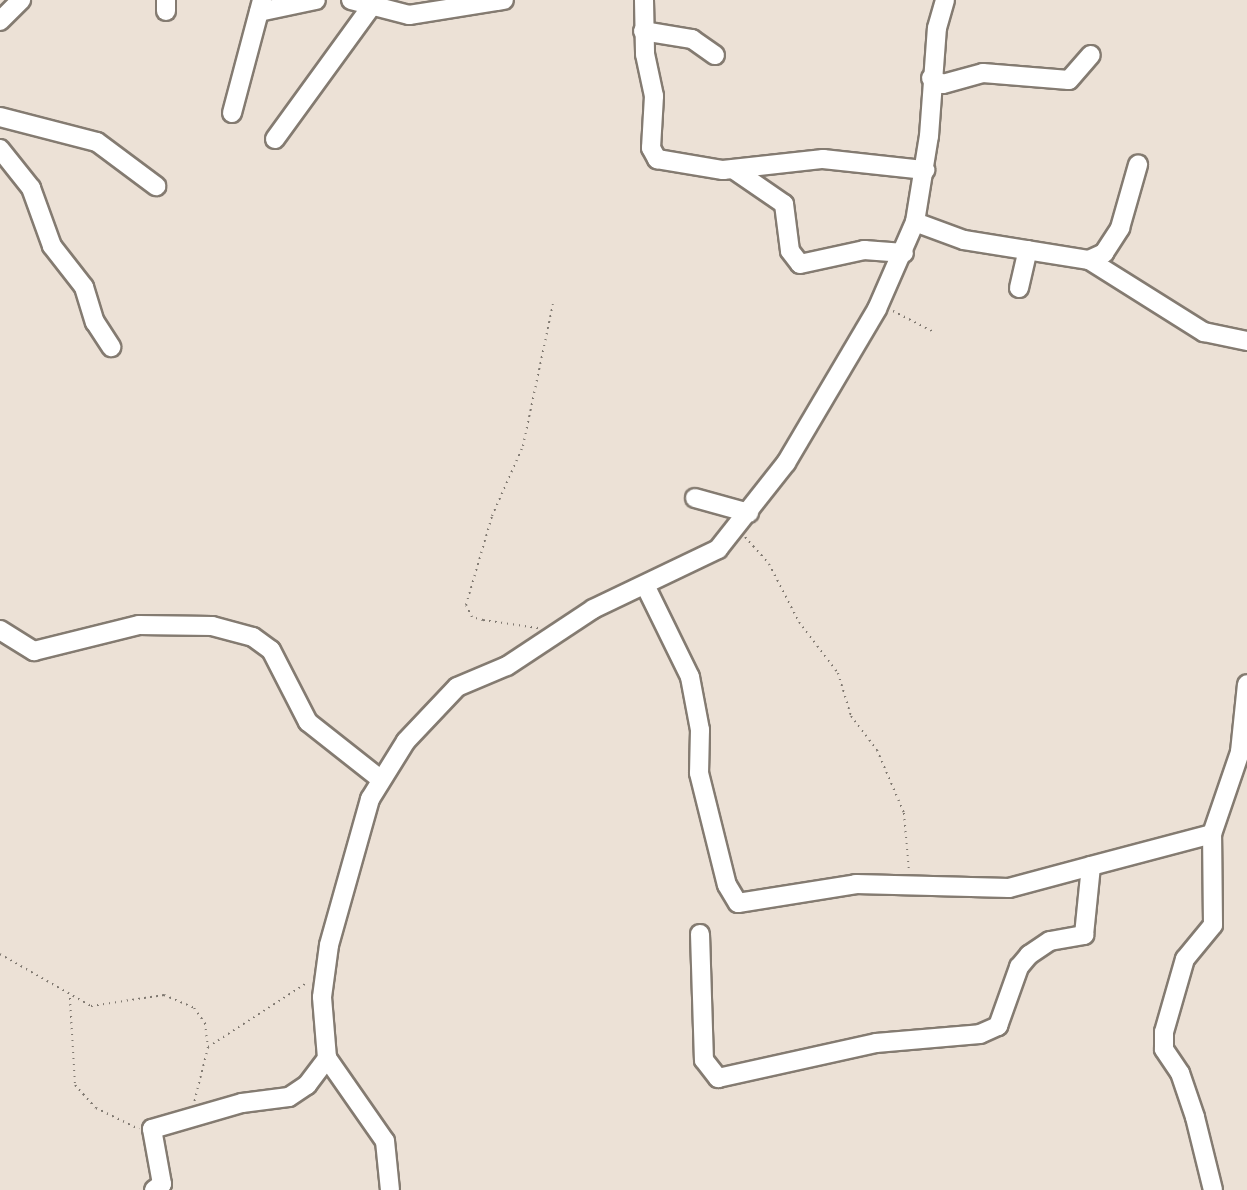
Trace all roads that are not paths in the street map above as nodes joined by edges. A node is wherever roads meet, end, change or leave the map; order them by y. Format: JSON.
{"nodes":[{"id":1,"x":21,"y":0,"type":"edge"},
{"id":2,"x":315,"y":0,"type":"edge"},
{"id":3,"x":351,"y":0,"type":"edge"},
{"id":4,"x":504,"y":0,"type":"edge"},
{"id":5,"x":644,"y":0,"type":"edge"},
{"id":6,"x":945,"y":0,"type":"edge"},
{"id":7,"x":375,"y":3,"type":"edge"},
{"id":8,"x":261,"y":6,"type":"edge"},
{"id":9,"x":0,"y":21,"type":"edge"},
{"id":10,"x":643,"y":31,"type":"junction"},
{"id":11,"x":715,"y":55,"type":"dead end"},
{"id":12,"x":1091,"y":56,"type":"dead end"},
{"id":13,"x":931,"y":78,"type":"junction"},
{"id":14,"x":232,"y":113,"type":"dead end"},
{"id":15,"x":0,"y":117,"type":"edge"},
{"id":16,"x":274,"y":139,"type":"dead end"},
{"id":17,"x":0,"y":149,"type":"edge"},
{"id":18,"x":1138,"y":165,"type":"dead end"},
{"id":19,"x":733,"y":169,"type":"junction"},
{"id":20,"x":925,"y":170,"type":"junction"},
{"id":21,"x":156,"y":186,"type":"dead end"},
{"id":22,"x":915,"y":222,"type":"junction"},
{"id":23,"x":1028,"y":250,"type":"junction"},
{"id":24,"x":904,"y":253,"type":"junction"},
{"id":25,"x":1089,"y":260,"type":"junction"},
{"id":26,"x":1019,"y":288,"type":"dead end"},
{"id":27,"x":1247,"y":341,"type":"edge"},
{"id":28,"x":111,"y":347,"type":"dead end"},
{"id":29,"x":695,"y":498,"type":"dead end"},
{"id":30,"x":749,"y":513,"type":"junction"},
{"id":31,"x":645,"y":585,"type":"junction"},
{"id":32,"x":0,"y":630,"type":"edge"},
{"id":33,"x":1247,"y":684,"type":"edge"},
{"id":34,"x":379,"y":778,"type":"junction"},
{"id":35,"x":1212,"y":834,"type":"junction"},
{"id":36,"x":1091,"y":866,"type":"junction"},
{"id":37,"x":700,"y":934,"type":"dead end"},
{"id":38,"x":327,"y":1058,"type":"junction"},
{"id":39,"x":154,"y":1190,"type":"edge"},
{"id":40,"x":390,"y":1190,"type":"edge"},
{"id":41,"x":1213,"y":1190,"type":"edge"}],
"edges":[{"from":1,"to":9,"type":"street"},
{"from":2,"to":8,"type":"street"},
{"from":3,"to":7,"type":"street"},
{"from":4,"to":7,"type":"street"},
{"from":5,"to":10,"type":"street"},
{"from":6,"to":13,"type":"street"},
{"from":7,"to":16,"type":"street"},
{"from":8,"to":14,"type":"street"},
{"from":10,"to":11,"type":"street"},
{"from":10,"to":19,"type":"street"},
{"from":12,"to":13,"type":"street"},
{"from":13,"to":20,"type":"street"},
{"from":15,"to":21,"type":"street"},
{"from":17,"to":28,"type":"street"},
{"from":18,"to":25,"type":"street"},
{"from":19,"to":20,"type":"street"},
{"from":19,"to":24,"type":"street"},
{"from":20,"to":22,"type":"street"},
{"from":22,"to":23,"type":"street"},
{"from":22,"to":24,"type":"street"},
{"from":23,"to":25,"type":"street"},
{"from":23,"to":26,"type":"street"},
{"from":24,"to":30,"type":"street"},
{"from":25,"to":27,"type":"street"},
{"from":29,"to":30,"type":"street"},
{"from":30,"to":31,"type":"street"},
{"from":31,"to":34,"type":"street"},
{"from":31,"to":36,"type":"street"},
{"from":32,"to":34,"type":"street"},
{"from":33,"to":35,"type":"street"},
{"from":34,"to":38,"type":"street"},
{"from":35,"to":36,"type":"street"},
{"from":35,"to":41,"type":"street"},
{"from":36,"to":37,"type":"street"},
{"from":38,"to":39,"type":"street"},
{"from":38,"to":40,"type":"street"}]}
